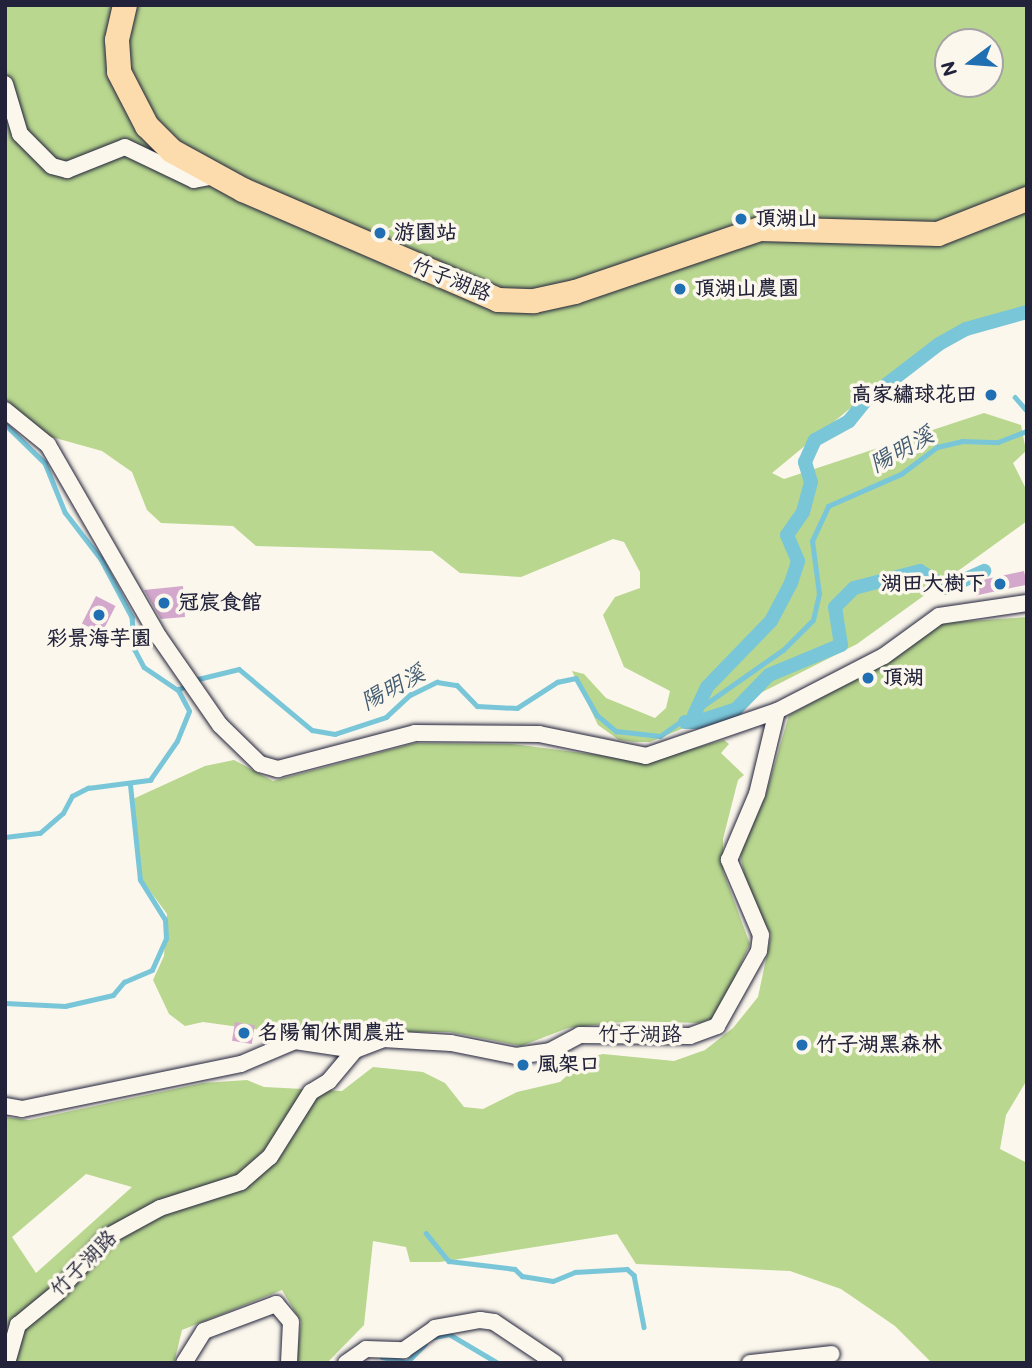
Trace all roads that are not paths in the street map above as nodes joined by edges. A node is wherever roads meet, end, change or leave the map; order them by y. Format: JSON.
{"nodes":[{"id":1,"x":125,"y":5,"type":"edge"},
{"id":2,"x":5,"y":84,"type":"edge"},
{"id":3,"x":214,"y":176,"type":"junction"},
{"id":4,"x":1027,"y":200,"type":"edge"},
{"id":5,"x":5,"y":410,"type":"edge"},
{"id":6,"x":1027,"y":603,"type":"edge"},
{"id":7,"x":777,"y":711,"type":"junction"},
{"id":8,"x":355,"y":1050,"type":"junction"},
{"id":9,"x":5,"y":1106,"type":"edge"},
{"id":10,"x":832,"y":1354,"type":"dead end"},
{"id":11,"x":7,"y":1363,"type":"edge"},
{"id":12,"x":184,"y":1363,"type":"edge"},
{"id":13,"x":289,"y":1363,"type":"edge"},
{"id":14,"x":346,"y":1363,"type":"edge"},
{"id":15,"x":555,"y":1363,"type":"edge"},
{"id":16,"x":750,"y":1363,"type":"edge"}],
"edges":[{"from":1,"to":3,"type":"main road","name":"竹子湖路"},
{"from":2,"to":3,"type":"street"},
{"from":3,"to":4,"type":"main road","name":"竹子湖路"},
{"from":5,"to":7,"type":"street"},
{"from":6,"to":7,"type":"street"},
{"from":7,"to":8,"type":"street","name":"竹子湖路"},
{"from":8,"to":9,"type":"street"},
{"from":8,"to":11,"type":"street","name":"竹子湖路"},
{"from":10,"to":16,"type":"street"},
{"from":12,"to":13,"type":"street"},
{"from":14,"to":15,"type":"street"}]}
